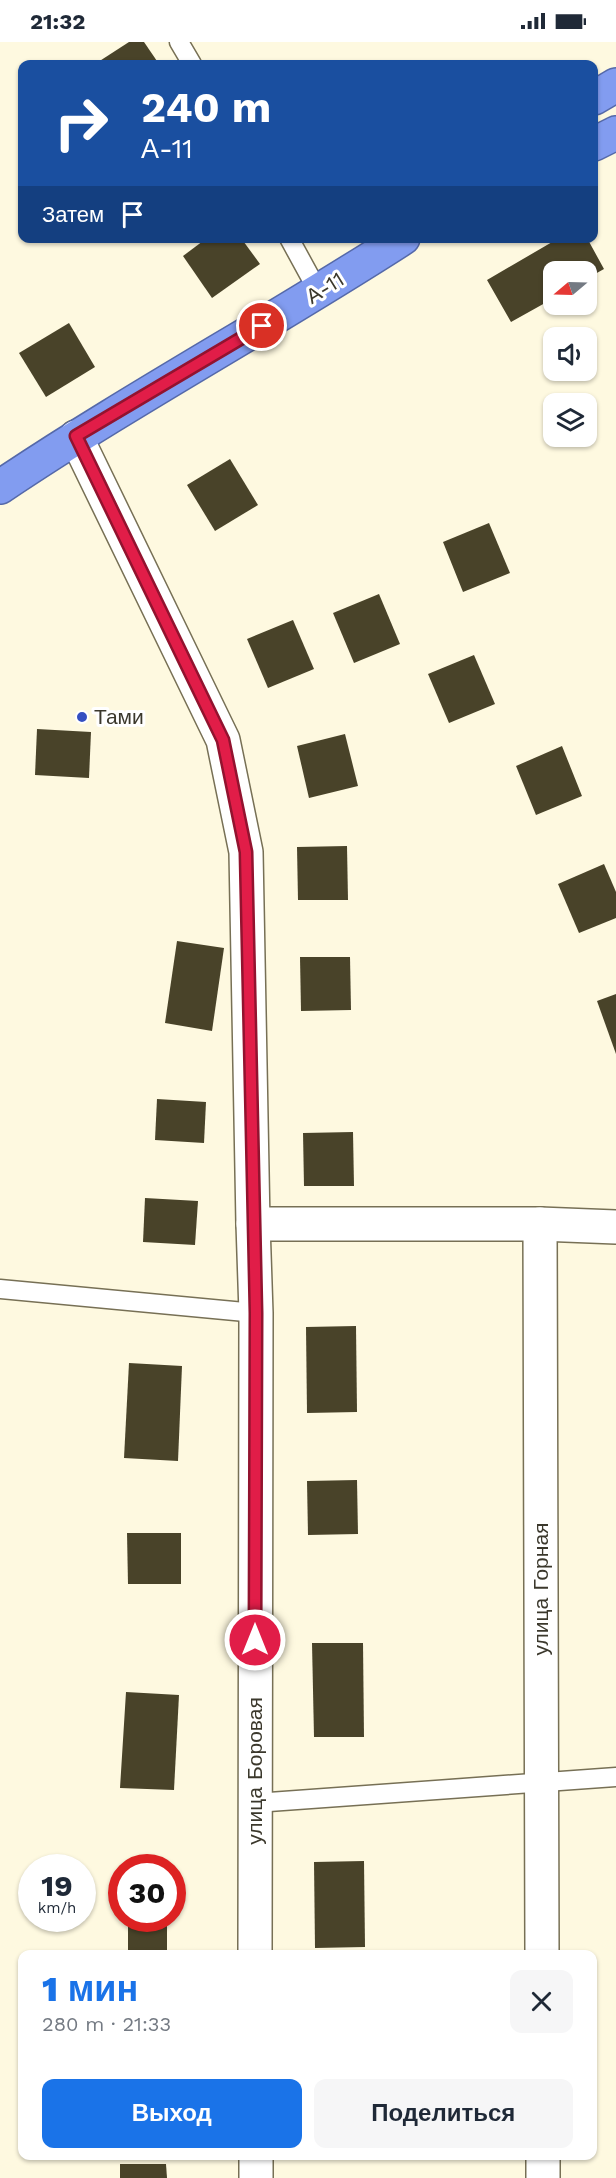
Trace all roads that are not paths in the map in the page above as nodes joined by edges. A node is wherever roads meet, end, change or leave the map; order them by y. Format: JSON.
{"nodes":[{"id":1,"x":179,"y":42,"type":"edge"},
{"id":2,"x":190,"y":60,"type":"edge"},
{"id":3,"x":616,"y":85,"type":"edge"},
{"id":4,"x":598,"y":96,"type":"edge"},
{"id":5,"x":616,"y":133,"type":"edge"},
{"id":6,"x":598,"y":142,"type":"edge"},
{"id":7,"x":292,"y":243,"type":"edge"},
{"id":8,"x":395,"y":243,"type":"edge"},
{"id":9,"x":319,"y":293,"type":"junction"},
{"id":10,"x":76,"y":436,"type":"junction"},
{"id":11,"x":0,"y":487,"type":"edge"},
{"id":12,"x":253,"y":1224,"type":"junction"},
{"id":13,"x":540,"y":1224,"type":"junction"},
{"id":14,"x":616,"y":1227,"type":"edge"},
{"id":15,"x":0,"y":1289,"type":"edge"},
{"id":16,"x":256,"y":1313,"type":"junction"},
{"id":17,"x":616,"y":1777,"type":"edge"},
{"id":18,"x":541,"y":1782,"type":"junction"},
{"id":19,"x":255,"y":1803,"type":"junction"},
{"id":20,"x":255,"y":1950,"type":"edge"},
{"id":21,"x":542,"y":1950,"type":"edge"},
{"id":22,"x":256,"y":2160,"type":"edge"},
{"id":23,"x":543,"y":2160,"type":"edge"},
{"id":24,"x":256,"y":2178,"type":"edge"},
{"id":25,"x":543,"y":2178,"type":"edge"}],
"edges":[{"from":1,"to":2,"type":"lane"},
{"from":3,"to":4,"type":"highway"},
{"from":5,"to":6,"type":"highway"},
{"from":7,"to":9,"type":"lane"},
{"from":8,"to":9,"type":"highway","name":"А-11"},
{"from":9,"to":10,"type":"highway","name":"А-11"},
{"from":10,"to":11,"type":"highway","name":"А-11"},
{"from":10,"to":12,"type":"street","name":"улица Боровая"},
{"from":12,"to":13,"type":"street"},
{"from":12,"to":16,"type":"street","name":"улица Боровая"},
{"from":13,"to":14,"type":"street"},
{"from":13,"to":18,"type":"street","name":"улица Горная"},
{"from":15,"to":16,"type":"lane"},
{"from":16,"to":19,"type":"street","name":"улица Боровая"},
{"from":17,"to":18,"type":"lane"},
{"from":18,"to":19,"type":"lane"},
{"from":18,"to":21,"type":"street","name":"улица Горная"},
{"from":19,"to":20,"type":"street","name":"улица Боровая"},
{"from":22,"to":24,"type":"street"},
{"from":23,"to":25,"type":"street"}]}
